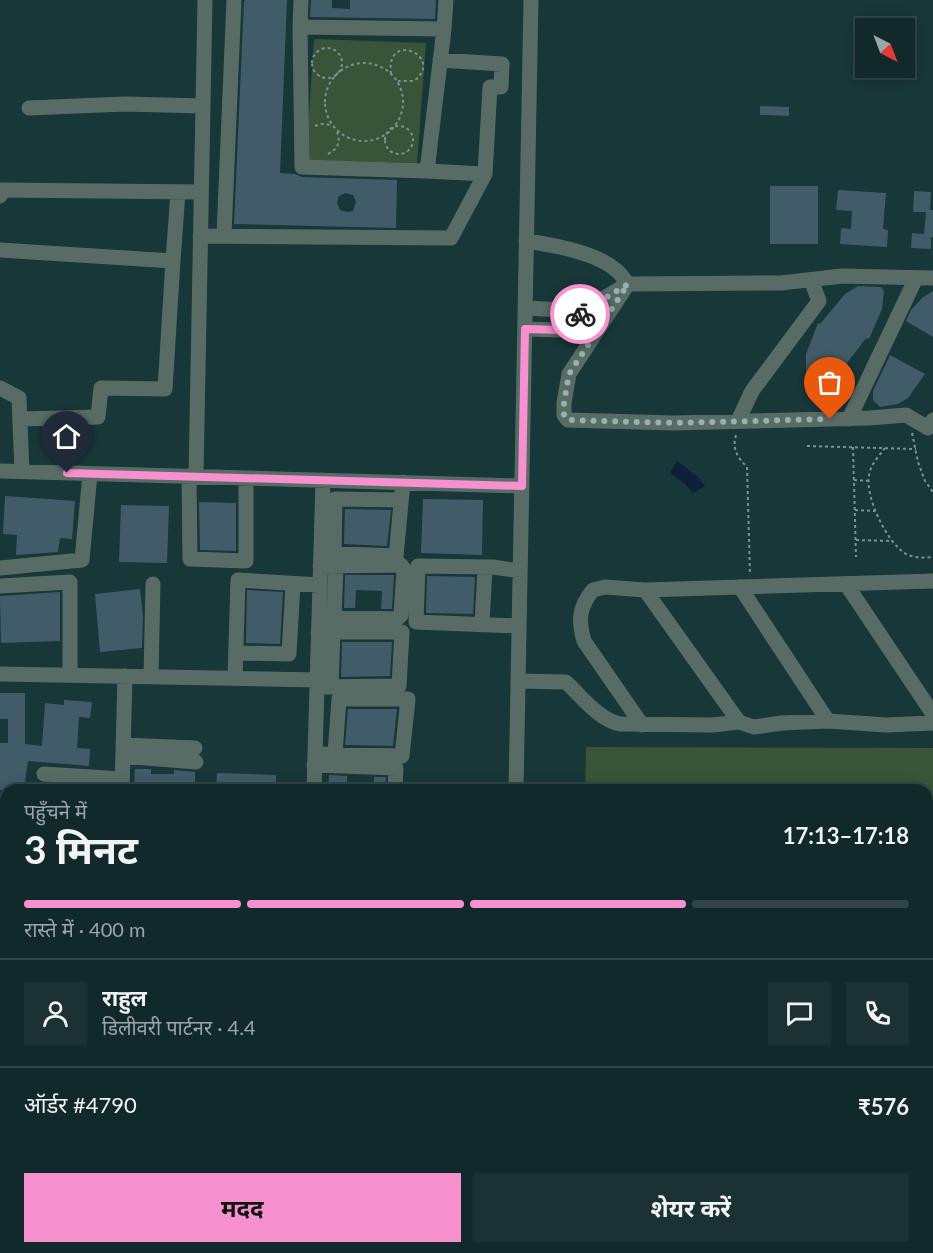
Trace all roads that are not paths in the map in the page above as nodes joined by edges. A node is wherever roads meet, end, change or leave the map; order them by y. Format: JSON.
{"nodes":[{"id":1,"x":205,"y":0,"type":"edge"},
{"id":2,"x":234,"y":0,"type":"edge"},
{"id":3,"x":300,"y":0,"type":"edge"},
{"id":4,"x":446,"y":0,"type":"edge"},
{"id":5,"x":531,"y":0,"type":"edge"},
{"id":6,"x":300,"y":27,"type":"junction"},
{"id":7,"x":444,"y":29,"type":"junction"},
{"id":8,"x":441,"y":60,"type":"junction"},
{"id":9,"x":203,"y":106,"type":"junction"},
{"id":10,"x":29,"y":108,"type":"dead end"},
{"id":11,"x":427,"y":171,"type":"junction"},
{"id":12,"x":485,"y":174,"type":"junction"},
{"id":13,"x":178,"y":192,"type":"junction"},
{"id":14,"x":201,"y":192,"type":"junction"},
{"id":15,"x":0,"y":196,"type":"edge"},
{"id":16,"x":224,"y":235,"type":"junction"},
{"id":17,"x":200,"y":237,"type":"junction"},
{"id":18,"x":526,"y":241,"type":"junction"},
{"id":19,"x":0,"y":250,"type":"edge"},
{"id":20,"x":173,"y":261,"type":"junction"},
{"id":21,"x":842,"y":276,"type":"junction"},
{"id":22,"x":916,"y":278,"type":"junction"},
{"id":23,"x":933,"y":278,"type":"edge"},
{"id":24,"x":811,"y":280,"type":"junction"},
{"id":25,"x":628,"y":284,"type":"junction"},
{"id":26,"x":819,"y":301,"type":"junction"},
{"id":27,"x":525,"y":308,"type":"junction"},
{"id":28,"x":574,"y":318,"type":"junction"},
{"id":29,"x":525,"y":329,"type":"junction"},
{"id":30,"x":0,"y":388,"type":"edge"},
{"id":31,"x":20,"y":419,"type":"junction"},
{"id":32,"x":849,"y":419,"type":"junction"},
{"id":33,"x":742,"y":421,"type":"junction"},
{"id":34,"x":932,"y":428,"type":"edge"},
{"id":35,"x":0,"y":471,"type":"edge"},
{"id":36,"x":22,"y":472,"type":"junction"},
{"id":37,"x":90,"y":474,"type":"junction"},
{"id":38,"x":193,"y":476,"type":"junction"},
{"id":39,"x":246,"y":478,"type":"junction"},
{"id":40,"x":323,"y":480,"type":"junction"},
{"id":41,"x":403,"y":482,"type":"junction"},
{"id":42,"x":522,"y":486,"type":"junction"},
{"id":43,"x":401,"y":500,"type":"junction"},
{"id":44,"x":328,"y":559,"type":"junction"},
{"id":45,"x":484,"y":567,"type":"junction"},
{"id":46,"x":0,"y":568,"type":"edge"},
{"id":47,"x":520,"y":571,"type":"junction"},
{"id":48,"x":933,"y":581,"type":"edge"},
{"id":49,"x":153,"y":584,"type":"dead end"},
{"id":50,"x":293,"y":584,"type":"junction"},
{"id":51,"x":846,"y":584,"type":"junction"},
{"id":52,"x":320,"y":585,"type":"junction"},
{"id":53,"x":0,"y":586,"type":"edge"},
{"id":54,"x":746,"y":587,"type":"junction"},
{"id":55,"x":645,"y":590,"type":"junction"},
{"id":56,"x":326,"y":624,"type":"junction"},
{"id":57,"x":482,"y":625,"type":"junction"},
{"id":58,"x":519,"y":626,"type":"junction"},
{"id":59,"x":236,"y":653,"type":"junction"},
{"id":60,"x":0,"y":674,"type":"edge"},
{"id":61,"x":70,"y":675,"type":"junction"},
{"id":62,"x":125,"y":676,"type":"junction"},
{"id":63,"x":151,"y":677,"type":"junction"},
{"id":64,"x":236,"y":678,"type":"junction"},
{"id":65,"x":518,"y":681,"type":"junction"},
{"id":66,"x":322,"y":685,"type":"junction"},
{"id":67,"x":933,"y":714,"type":"edge"},
{"id":68,"x":828,"y":721,"type":"junction"},
{"id":69,"x":739,"y":722,"type":"junction"},
{"id":70,"x":933,"y":723,"type":"edge"},
{"id":71,"x":642,"y":725,"type":"junction"},
{"id":72,"x":123,"y":751,"type":"junction"},
{"id":73,"x":335,"y":754,"type":"junction"},
{"id":74,"x":196,"y":755,"type":"dead end"},
{"id":75,"x":314,"y":760,"type":"junction"},
{"id":76,"x":44,"y":774,"type":"dead end"},
{"id":77,"x":115,"y":784,"type":"edge"},
{"id":78,"x":122,"y":784,"type":"edge"},
{"id":79,"x":314,"y":784,"type":"edge"},
{"id":80,"x":395,"y":784,"type":"edge"},
{"id":81,"x":516,"y":784,"type":"edge"}],
"edges":[{"from":1,"to":9,"type":"street"},
{"from":2,"to":16,"type":"street"},
{"from":3,"to":6,"type":"street"},
{"from":4,"to":7,"type":"street"},
{"from":5,"to":18,"type":"street"},
{"from":6,"to":7,"type":"street"},
{"from":6,"to":11,"type":"street"},
{"from":7,"to":8,"type":"street"},
{"from":8,"to":11,"type":"street"},
{"from":8,"to":12,"type":"street"},
{"from":9,"to":10,"type":"street"},
{"from":9,"to":14,"type":"street"},
{"from":11,"to":12,"type":"street"},
{"from":12,"to":16,"type":"street"},
{"from":13,"to":14,"type":"street"},
{"from":13,"to":15,"type":"street"},
{"from":13,"to":20,"type":"street"},
{"from":14,"to":17,"type":"street"},
{"from":16,"to":17,"type":"street"},
{"from":17,"to":38,"type":"street"},
{"from":18,"to":25,"type":"street"},
{"from":18,"to":27,"type":"street"},
{"from":19,"to":20,"type":"street"},
{"from":20,"to":31,"type":"street"},
{"from":21,"to":22,"type":"street"},
{"from":21,"to":24,"type":"street"},
{"from":21,"to":26,"type":"street"},
{"from":22,"to":23,"type":"street"},
{"from":22,"to":32,"type":"street"},
{"from":24,"to":25,"type":"street"},
{"from":24,"to":26,"type":"street"},
{"from":25,"to":28,"type":"street"},
{"from":25,"to":33,"type":"street"},
{"from":26,"to":33,"type":"street"},
{"from":27,"to":28,"type":"street"},
{"from":27,"to":29,"type":"street"},
{"from":28,"to":29,"type":"street"},
{"from":29,"to":42,"type":"street"},
{"from":30,"to":31,"type":"street"},
{"from":31,"to":36,"type":"street"},
{"from":32,"to":33,"type":"street"},
{"from":32,"to":34,"type":"street"},
{"from":35,"to":36,"type":"street"},
{"from":36,"to":37,"type":"street"},
{"from":37,"to":38,"type":"street"},
{"from":37,"to":46,"type":"street"},
{"from":38,"to":39,"type":"street"},
{"from":38,"to":39,"type":"street"},
{"from":39,"to":40,"type":"street"},
{"from":40,"to":41,"type":"street"},
{"from":40,"to":44,"type":"street"},
{"from":41,"to":42,"type":"street"},
{"from":41,"to":43,"type":"street"},
{"from":42,"to":47,"type":"street"},
{"from":43,"to":44,"type":"street"},
{"from":43,"to":44,"type":"street"},
{"from":44,"to":52,"type":"street"},
{"from":44,"to":56,"type":"street"},
{"from":44,"to":56,"type":"street"},
{"from":45,"to":47,"type":"street"},
{"from":45,"to":57,"type":"street"},
{"from":45,"to":57,"type":"street"},
{"from":47,"to":58,"type":"street"},
{"from":48,"to":51,"type":"street"},
{"from":49,"to":63,"type":"street"},
{"from":50,"to":52,"type":"street"},
{"from":50,"to":59,"type":"street"},
{"from":50,"to":59,"type":"street"},
{"from":51,"to":54,"type":"street"},
{"from":51,"to":67,"type":"street"},
{"from":52,"to":56,"type":"street"},
{"from":53,"to":61,"type":"street"},
{"from":54,"to":55,"type":"street"},
{"from":54,"to":68,"type":"street"},
{"from":55,"to":69,"type":"street"},
{"from":55,"to":71,"type":"street"},
{"from":56,"to":66,"type":"street"},
{"from":56,"to":66,"type":"street"},
{"from":57,"to":58,"type":"street"},
{"from":58,"to":65,"type":"street"},
{"from":59,"to":64,"type":"street"},
{"from":60,"to":61,"type":"street"},
{"from":61,"to":62,"type":"street"},
{"from":62,"to":63,"type":"street"},
{"from":62,"to":72,"type":"street"},
{"from":63,"to":64,"type":"street"},
{"from":64,"to":66,"type":"street"},
{"from":65,"to":71,"type":"street"},
{"from":65,"to":81,"type":"street"},
{"from":66,"to":75,"type":"street"},
{"from":68,"to":69,"type":"street"},
{"from":68,"to":70,"type":"street"},
{"from":69,"to":71,"type":"street"},
{"from":72,"to":74,"type":"street"},
{"from":72,"to":78,"type":"street"},
{"from":73,"to":73,"type":"street"},
{"from":73,"to":75,"type":"street"},
{"from":75,"to":79,"type":"street"},
{"from":75,"to":80,"type":"street"},
{"from":76,"to":77,"type":"street"}]}
